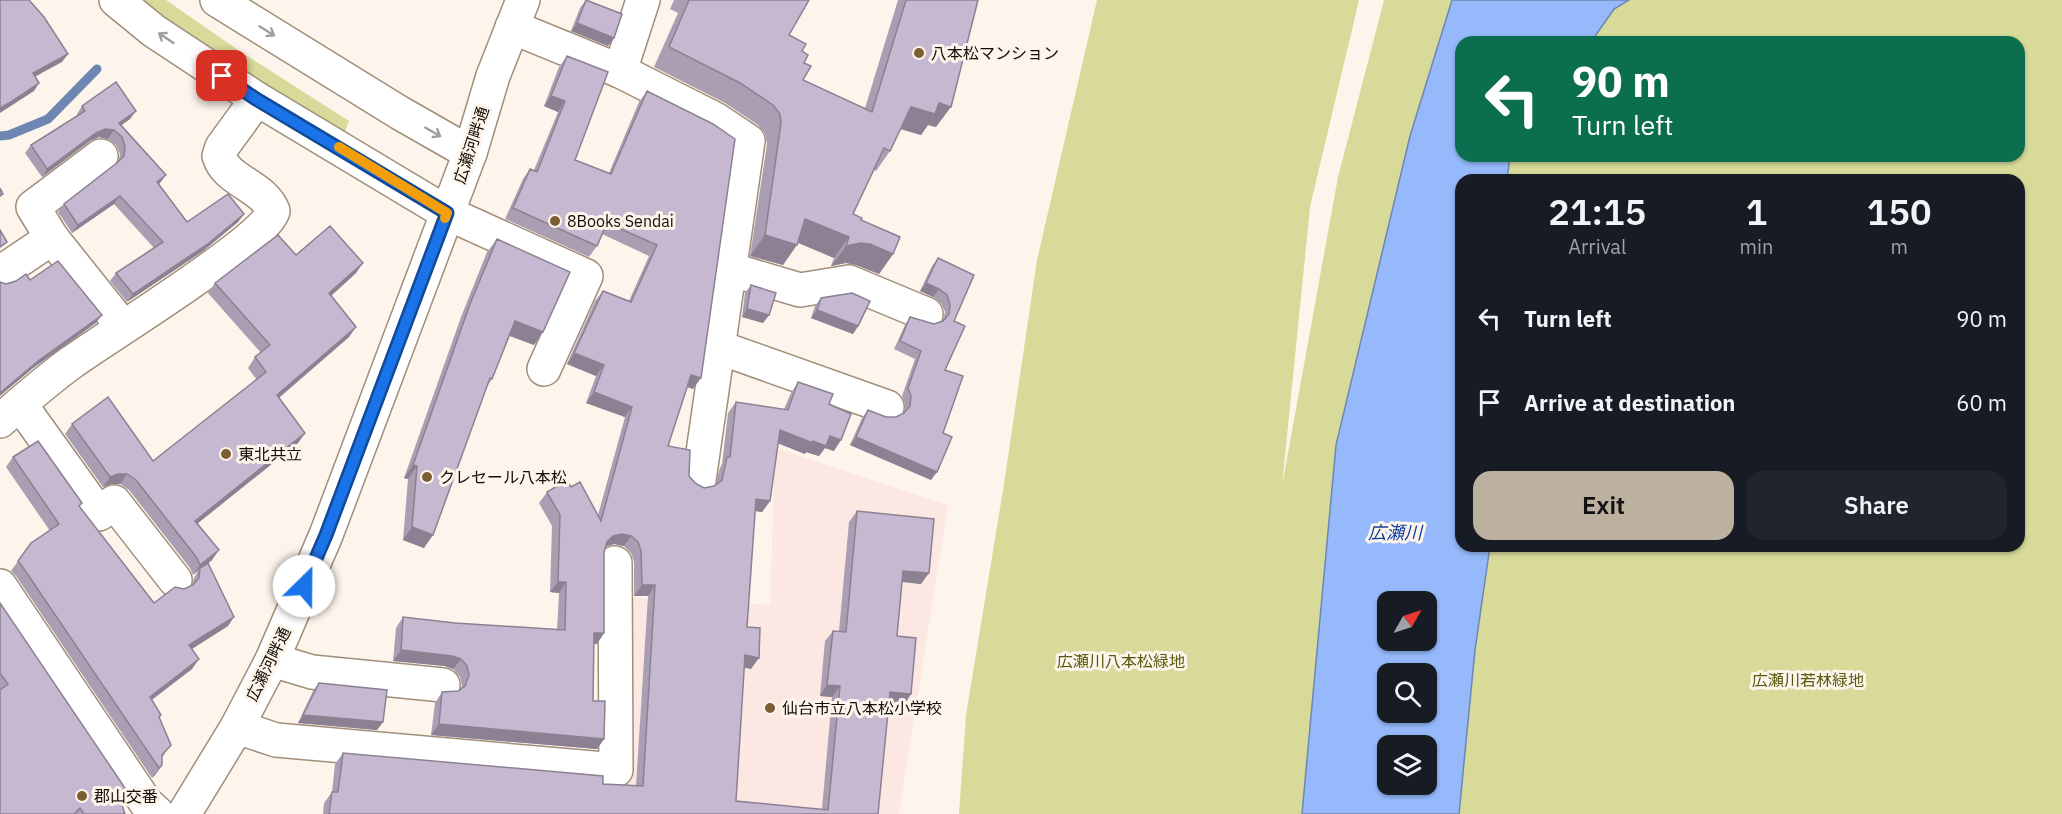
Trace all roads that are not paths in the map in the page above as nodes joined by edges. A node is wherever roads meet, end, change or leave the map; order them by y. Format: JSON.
{"nodes":[{"id":1,"x":116,"y":0,"type":"edge"},
{"id":2,"x":217,"y":0,"type":"edge"},
{"id":3,"x":643,"y":0,"type":"edge"},
{"id":4,"x":518,"y":14,"type":"edge"},
{"id":5,"x":620,"y":71,"type":"junction"},
{"id":6,"x":256,"y":99,"type":"junction"},
{"id":7,"x":470,"y":153,"type":"junction"},
{"id":8,"x":100,"y":156,"type":"dead end"},
{"id":9,"x":447,"y":213,"type":"junction"},
{"id":10,"x":52,"y":238,"type":"junction"},
{"id":11,"x":729,"y":269,"type":"junction"},
{"id":12,"x":0,"y":273,"type":"edge"},
{"id":13,"x":926,"y":314,"type":"dead end"},
{"id":14,"x":123,"y":327,"type":"junction"},
{"id":15,"x":718,"y":347,"type":"junction"},
{"id":16,"x":544,"y":369,"type":"dead end"},
{"id":17,"x":887,"y":407,"type":"dead end"},
{"id":18,"x":10,"y":412,"type":"edge"},
{"id":19,"x":699,"y":480,"type":"dead end"},
{"id":20,"x":615,"y":562,"type":"dead end"},
{"id":21,"x":175,"y":580,"type":"dead end"},
{"id":22,"x":0,"y":586,"type":"edge"},
{"id":23,"x":272,"y":660,"type":"junction"},
{"id":24,"x":443,"y":685,"type":"dead end"},
{"id":25,"x":237,"y":727,"type":"junction"},
{"id":26,"x":158,"y":814,"type":"edge"},
{"id":27,"x":184,"y":814,"type":"edge"}],
"edges":[{"from":6,"to":1,"type":"street","one_way":true},
{"from":2,"to":7,"type":"street","one_way":true},
{"from":3,"to":5,"type":"street"},
{"from":4,"to":5,"type":"street"},
{"from":4,"to":7,"type":"street","name":"広瀬河畔通"},
{"from":5,"to":11,"type":"street"},
{"from":6,"to":9,"type":"street"},
{"from":6,"to":14,"type":"street"},
{"from":7,"to":9,"type":"street","name":"広瀬河畔通"},
{"from":8,"to":10,"type":"street"},
{"from":9,"to":16,"type":"street"},
{"from":9,"to":23,"type":"street","name":"広瀬河畔通"},
{"from":10,"to":12,"type":"street"},
{"from":10,"to":14,"type":"street"},
{"from":11,"to":13,"type":"street"},
{"from":11,"to":15,"type":"street"},
{"from":14,"to":18,"type":"street"},
{"from":15,"to":17,"type":"street"},
{"from":15,"to":19,"type":"street"},
{"from":18,"to":21,"type":"street"},
{"from":20,"to":25,"type":"street"},
{"from":22,"to":26,"type":"street"},
{"from":23,"to":24,"type":"street"},
{"from":23,"to":25,"type":"street","name":"広瀬河畔通"},
{"from":25,"to":27,"type":"street","name":"広瀬河畔通"}]}
